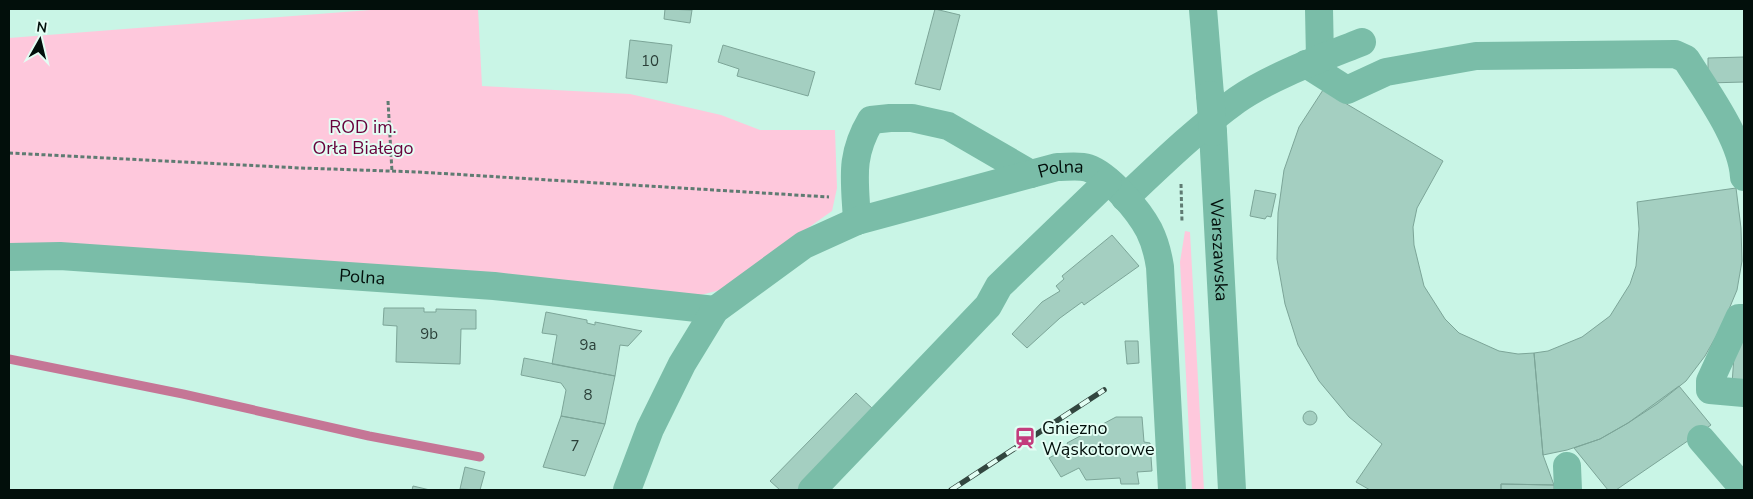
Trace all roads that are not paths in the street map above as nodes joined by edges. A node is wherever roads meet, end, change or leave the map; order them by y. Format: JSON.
{"nodes":[{"id":1,"x":1203,"y":9,"type":"edge"},
{"id":2,"x":1319,"y":9,"type":"edge"},
{"id":3,"x":1362,"y":42,"type":"dead end"},
{"id":4,"x":1313,"y":61,"type":"junction"},
{"id":5,"x":1031,"y":174,"type":"junction"},
{"id":6,"x":1744,"y":177,"type":"edge"},
{"id":7,"x":1116,"y":189,"type":"junction"},
{"id":8,"x":849,"y":208,"type":"junction"},
{"id":9,"x":9,"y":256,"type":"edge"},
{"id":10,"x":715,"y":310,"type":"junction"},
{"id":11,"x":1744,"y":311,"type":"edge"},
{"id":12,"x":1744,"y":318,"type":"edge"},
{"id":13,"x":1744,"y":393,"type":"edge"},
{"id":14,"x":1701,"y":439,"type":"dead end"},
{"id":15,"x":626,"y":490,"type":"edge"},
{"id":16,"x":812,"y":490,"type":"edge"},
{"id":17,"x":1172,"y":490,"type":"edge"},
{"id":18,"x":1232,"y":490,"type":"edge"},
{"id":19,"x":1744,"y":490,"type":"edge"}],
"edges":[{"from":1,"to":18,"type":"street","name":"Warszawska","bridge":true},
{"from":2,"to":4,"type":"street"},
{"from":3,"to":4,"type":"street"},
{"from":4,"to":6,"type":"street"},
{"from":4,"to":7,"type":"street"},
{"from":5,"to":7,"type":"street","name":"Polna"},
{"from":5,"to":8,"type":"street","name":"Polna"},
{"from":5,"to":8,"type":"street"},
{"from":7,"to":16,"type":"street"},
{"from":7,"to":17,"type":"street","name":"Polna"},
{"from":8,"to":10,"type":"street","name":"Polna"},
{"from":9,"to":10,"type":"street","name":"Polna"},
{"from":10,"to":15,"type":"street","name":"Polna"},
{"from":11,"to":12,"type":"street"},
{"from":12,"to":13,"type":"street"},
{"from":14,"to":19,"type":"street"}]}
